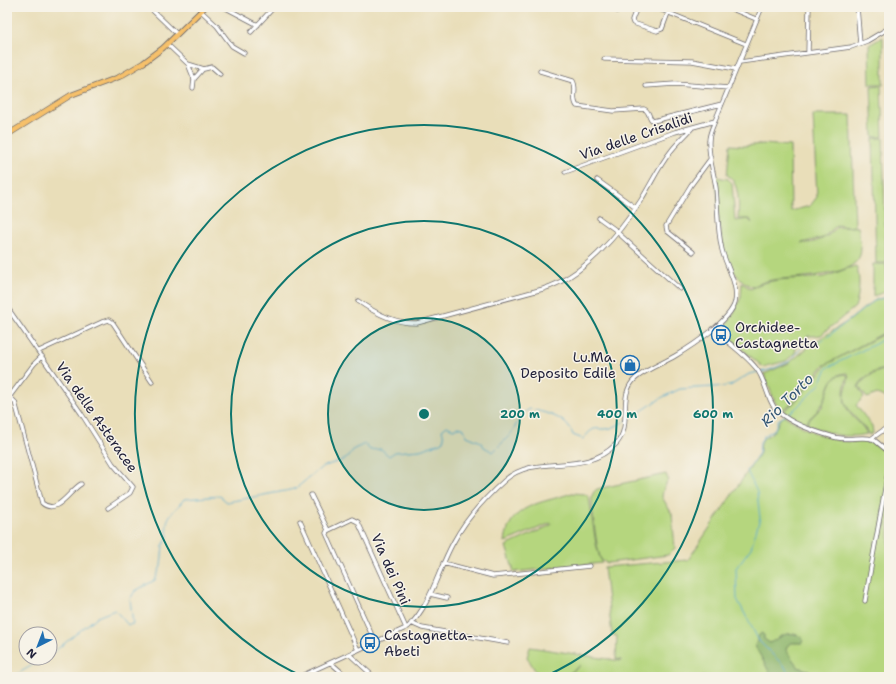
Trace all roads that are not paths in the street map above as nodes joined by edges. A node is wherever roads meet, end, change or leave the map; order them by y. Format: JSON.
{"nodes":[{"id":1,"x":149,"y":7,"type":"edge"},
{"id":2,"x":205,"y":7,"type":"edge"},
{"id":3,"x":224,"y":7,"type":"edge"},
{"id":4,"x":274,"y":7,"type":"edge"},
{"id":5,"x":619,"y":7,"type":"edge"},
{"id":6,"x":637,"y":7,"type":"edge"},
{"id":7,"x":654,"y":7,"type":"edge"},
{"id":8,"x":727,"y":7,"type":"edge"},
{"id":9,"x":762,"y":7,"type":"edge"},
{"id":10,"x":809,"y":7,"type":"edge"},
{"id":11,"x":857,"y":7,"type":"edge"},
{"id":12,"x":201,"y":11,"type":"junction"},
{"id":13,"x":617,"y":11,"type":"dead end"},
{"id":14,"x":668,"y":13,"type":"junction"},
{"id":15,"x":756,"y":19,"type":"junction"},
{"id":16,"x":258,"y":25,"type":"junction"},
{"id":17,"x":889,"y":28,"type":"edge"},
{"id":18,"x":251,"y":32,"type":"dead end"},
{"id":19,"x":177,"y":34,"type":"junction"},
{"id":20,"x":167,"y":44,"type":"junction"},
{"id":21,"x":746,"y":44,"type":"junction"},
{"id":22,"x":860,"y":44,"type":"junction"},
{"id":23,"x":244,"y":53,"type":"dead end"},
{"id":24,"x":808,"y":53,"type":"junction"},
{"id":25,"x":604,"y":58,"type":"dead end"},
{"id":26,"x":740,"y":62,"type":"junction"},
{"id":27,"x":188,"y":64,"type":"junction"},
{"id":28,"x":203,"y":69,"type":"junction"},
{"id":29,"x":736,"y":69,"type":"junction"},
{"id":30,"x":540,"y":72,"type":"dead end"},
{"id":31,"x":220,"y":74,"type":"dead end"},
{"id":32,"x":194,"y":79,"type":"junction"},
{"id":33,"x":646,"y":86,"type":"dead end"},
{"id":34,"x":193,"y":88,"type":"dead end"},
{"id":35,"x":729,"y":88,"type":"junction"},
{"id":36,"x":722,"y":104,"type":"junction"},
{"id":37,"x":714,"y":121,"type":"junction"},
{"id":38,"x":692,"y":128,"type":"junction"},
{"id":39,"x":7,"y":135,"type":"edge"},
{"id":40,"x":711,"y":158,"type":"junction"},
{"id":41,"x":565,"y":172,"type":"dead end"},
{"id":42,"x":597,"y":180,"type":"dead end"},
{"id":43,"x":636,"y":208,"type":"junction"},
{"id":44,"x":599,"y":218,"type":"dead end"},
{"id":45,"x":617,"y":231,"type":"junction"},
{"id":46,"x":693,"y":252,"type":"dead end"},
{"id":47,"x":680,"y":289,"type":"dead end"},
{"id":48,"x":358,"y":301,"type":"dead end"},
{"id":49,"x":7,"y":307,"type":"edge"},
{"id":50,"x":712,"y":329,"type":"junction"},
{"id":51,"x":39,"y":351,"type":"junction"},
{"id":52,"x":42,"y":356,"type":"junction"},
{"id":53,"x":152,"y":382,"type":"dead end"},
{"id":54,"x":10,"y":397,"type":"junction"},
{"id":55,"x":7,"y":400,"type":"edge"},
{"id":56,"x":889,"y":426,"type":"edge"},
{"id":57,"x":871,"y":439,"type":"junction"},
{"id":58,"x":889,"y":452,"type":"edge"},
{"id":59,"x":889,"y":466,"type":"edge"},
{"id":60,"x":81,"y":484,"type":"dead end"},
{"id":61,"x":311,"y":495,"type":"dead end"},
{"id":62,"x":108,"y":508,"type":"dead end"},
{"id":63,"x":300,"y":521,"type":"dead end"},
{"id":64,"x":328,"y":530,"type":"junction"},
{"id":65,"x":443,"y":563,"type":"junction"},
{"id":66,"x":590,"y":566,"type":"dead end"},
{"id":67,"x":430,"y":594,"type":"junction"},
{"id":68,"x":447,"y":598,"type":"dead end"},
{"id":69,"x":865,"y":601,"type":"dead end"},
{"id":70,"x":411,"y":623,"type":"junction"},
{"id":71,"x":406,"y":628,"type":"junction"},
{"id":72,"x":375,"y":642,"type":"junction"},
{"id":73,"x":508,"y":643,"type":"dead end"},
{"id":74,"x":358,"y":650,"type":"junction"},
{"id":75,"x":349,"y":654,"type":"junction"},
{"id":76,"x":331,"y":663,"type":"junction"},
{"id":77,"x":299,"y":677,"type":"edge"},
{"id":78,"x":347,"y":677,"type":"edge"},
{"id":79,"x":374,"y":677,"type":"edge"}],
"edges":[{"from":1,"to":19,"type":"street"},
{"from":2,"to":12,"type":"main road"},
{"from":3,"to":16,"type":"street"},
{"from":4,"to":16,"type":"street"},
{"from":5,"to":13,"type":"street"},
{"from":6,"to":14,"type":"street"},
{"from":7,"to":14,"type":"street"},
{"from":8,"to":15,"type":"street"},
{"from":9,"to":15,"type":"street"},
{"from":10,"to":24,"type":"street"},
{"from":11,"to":22,"type":"street"},
{"from":12,"to":19,"type":"main road"},
{"from":12,"to":23,"type":"street"},
{"from":14,"to":21,"type":"street"},
{"from":15,"to":21,"type":"street"},
{"from":16,"to":18,"type":"street"},
{"from":17,"to":22,"type":"street"},
{"from":19,"to":20,"type":"main road"},
{"from":20,"to":27,"type":"street"},
{"from":20,"to":39,"type":"main road"},
{"from":21,"to":26,"type":"street"},
{"from":22,"to":24,"type":"street"},
{"from":24,"to":26,"type":"street"},
{"from":25,"to":29,"type":"street"},
{"from":26,"to":29,"type":"street"},
{"from":27,"to":28,"type":"street"},
{"from":27,"to":32,"type":"street"},
{"from":28,"to":31,"type":"street"},
{"from":28,"to":32,"type":"street"},
{"from":29,"to":35,"type":"street"},
{"from":30,"to":36,"type":"street"},
{"from":32,"to":34,"type":"street"},
{"from":33,"to":35,"type":"street"},
{"from":35,"to":36,"type":"street"},
{"from":36,"to":37,"type":"street"},
{"from":37,"to":38,"type":"street","name":"Via delle Crisalidi"},
{"from":37,"to":40,"type":"street"},
{"from":38,"to":41,"type":"street","name":"Via delle Crisalidi"},
{"from":38,"to":43,"type":"street"},
{"from":40,"to":46,"type":"street"},
{"from":40,"to":50,"type":"street"},
{"from":42,"to":43,"type":"street"},
{"from":43,"to":45,"type":"street"},
{"from":44,"to":45,"type":"street"},
{"from":45,"to":47,"type":"street"},
{"from":45,"to":48,"type":"street"},
{"from":49,"to":51,"type":"street","name":"Via delle Asteracee"},
{"from":50,"to":57,"type":"street"},
{"from":50,"to":65,"type":"street"},
{"from":51,"to":52,"type":"street","name":"Via delle Asteracee"},
{"from":51,"to":53,"type":"street","name":"Via delle Asteracee"},
{"from":52,"to":54,"type":"street"},
{"from":52,"to":62,"type":"street","name":"Via delle Asteracee"},
{"from":54,"to":55,"type":"street"},
{"from":54,"to":60,"type":"street"},
{"from":56,"to":57,"type":"street"},
{"from":57,"to":58,"type":"street"},
{"from":59,"to":69,"type":"street"},
{"from":61,"to":64,"type":"street"},
{"from":63,"to":74,"type":"street"},
{"from":64,"to":71,"type":"street","name":"Via dei Pini"},
{"from":64,"to":72,"type":"street"},
{"from":65,"to":66,"type":"street"},
{"from":65,"to":67,"type":"street"},
{"from":67,"to":68,"type":"street"},
{"from":67,"to":70,"type":"street"},
{"from":70,"to":71,"type":"street"},
{"from":70,"to":73,"type":"street"},
{"from":71,"to":72,"type":"street"},
{"from":72,"to":74,"type":"street"},
{"from":74,"to":75,"type":"street"},
{"from":75,"to":76,"type":"street"},
{"from":75,"to":79,"type":"street"},
{"from":76,"to":77,"type":"street"},
{"from":76,"to":78,"type":"street"}]}
